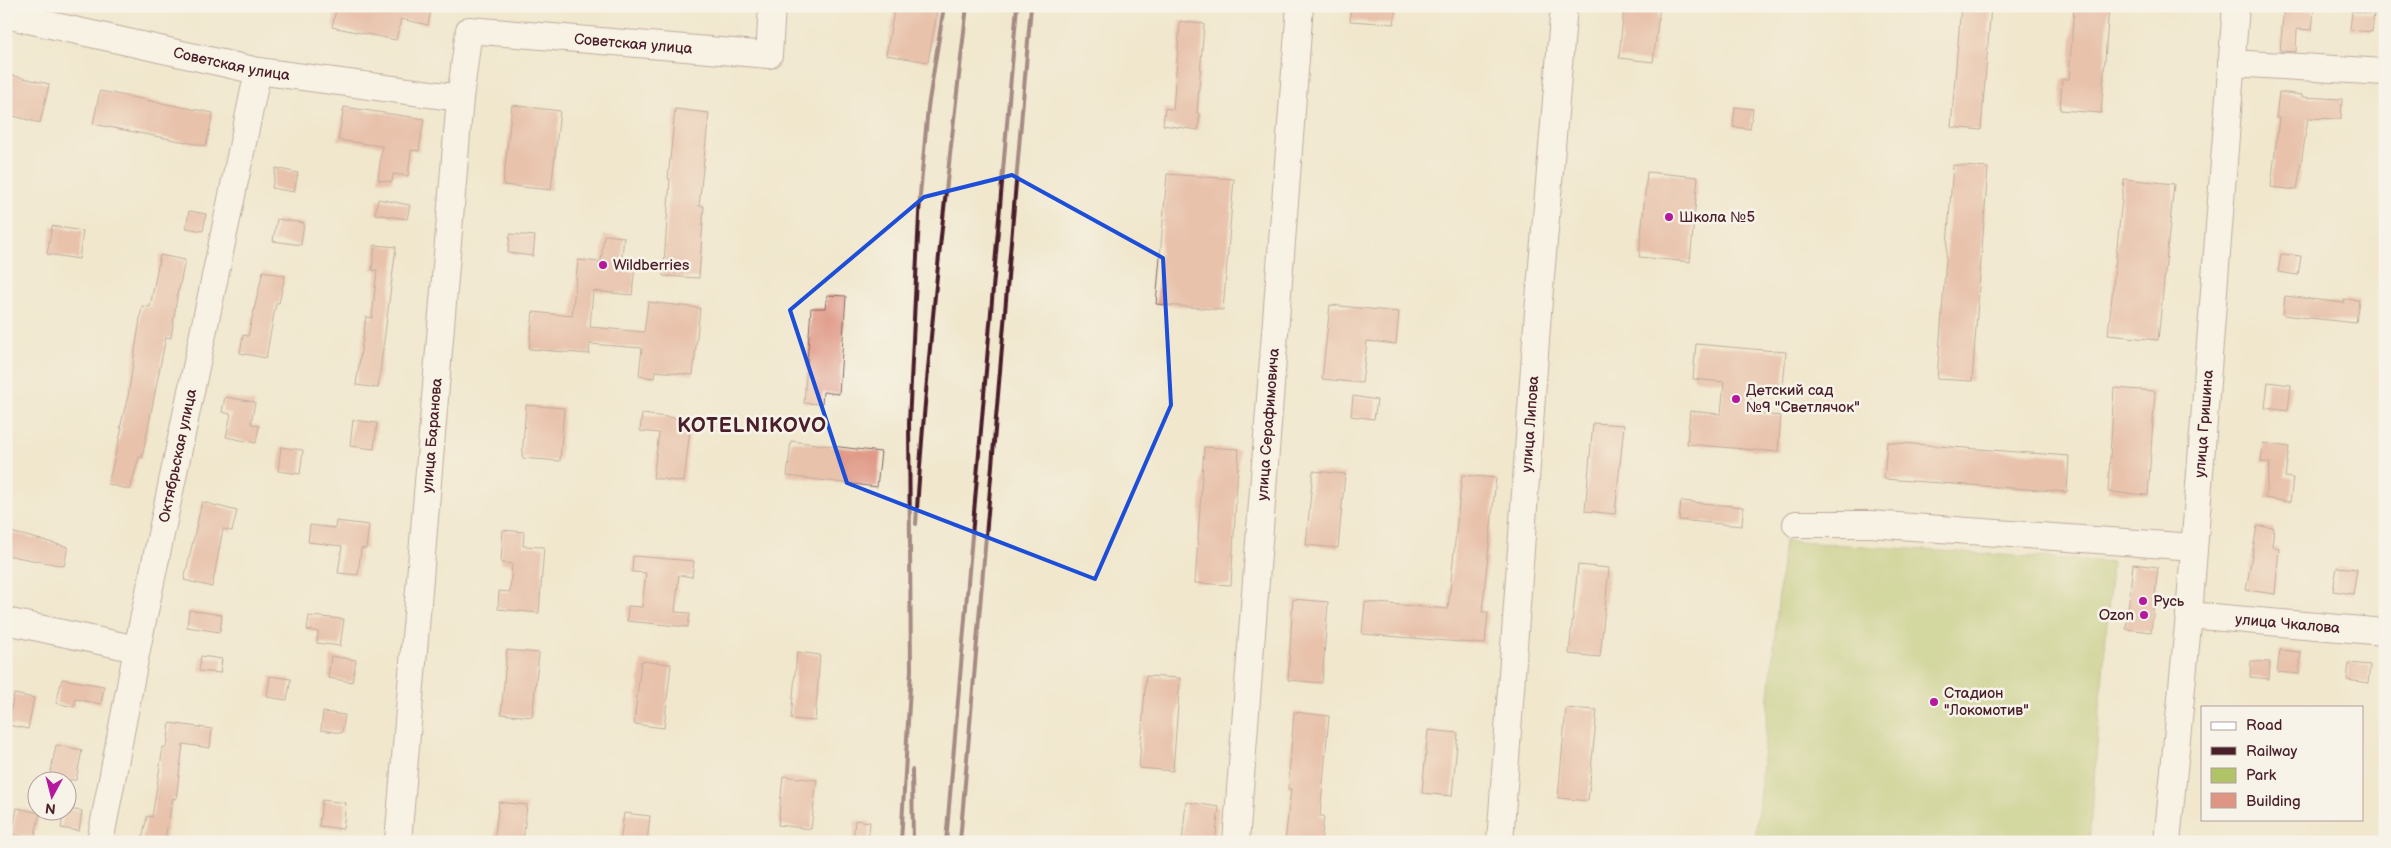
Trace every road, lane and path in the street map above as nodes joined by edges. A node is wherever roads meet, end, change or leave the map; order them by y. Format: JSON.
{"nodes":[{"id":1,"x":772,"y":6,"type":"edge"},
{"id":2,"x":1300,"y":6,"type":"edge"},
{"id":3,"x":1564,"y":6,"type":"edge"},
{"id":4,"x":2236,"y":6,"type":"edge"},
{"id":5,"x":6,"y":15,"type":"edge"},
{"id":6,"x":468,"y":30,"type":"joint"},
{"id":7,"x":2231,"y":63,"type":"junction"},
{"id":8,"x":258,"y":70,"type":"junction"},
{"id":9,"x":2385,"y":72,"type":"edge"},
{"id":10,"x":460,"y":98,"type":"junction"},
{"id":11,"x":1796,"y":524,"type":"dead end"},
{"id":12,"x":2194,"y":547,"type":"junction"},
{"id":13,"x":2189,"y":615,"type":"junction"},
{"id":14,"x":6,"y":621,"type":"edge"},
{"id":15,"x":2385,"y":632,"type":"edge"},
{"id":16,"x":137,"y":649,"type":"junction"},
{"id":17,"x":100,"y":842,"type":"edge"},
{"id":18,"x":398,"y":842,"type":"edge"},
{"id":19,"x":1236,"y":842,"type":"edge"},
{"id":20,"x":1500,"y":842,"type":"edge"},
{"id":21,"x":2168,"y":842,"type":"edge"}],
"edges":[{"from":1,"to":6,"type":"street","name":"Советская улица"},
{"from":2,"to":19,"type":"street","name":"улица Серафимовича"},
{"from":3,"to":20,"type":"street","name":"улица Липова"},
{"from":4,"to":7,"type":"street","name":"улица Гришина"},
{"from":5,"to":8,"type":"street","name":"Советская улица"},
{"from":6,"to":10,"type":"street","name":"улица Баранова"},
{"from":7,"to":9,"type":"street"},
{"from":7,"to":12,"type":"street","name":"улица Гришина"},
{"from":8,"to":10,"type":"street","name":"Советская улица"},
{"from":8,"to":16,"type":"street","name":"Октябрьская улица"},
{"from":10,"to":18,"type":"street","name":"улица Баранова"},
{"from":11,"to":12,"type":"street"},
{"from":12,"to":13,"type":"street","name":"улица Гришина"},
{"from":13,"to":15,"type":"street","name":"улица Чкалова"},
{"from":13,"to":21,"type":"street","name":"улица Гришина"},
{"from":14,"to":16,"type":"street"},
{"from":16,"to":17,"type":"street","name":"Октябрьская улица"}]}
